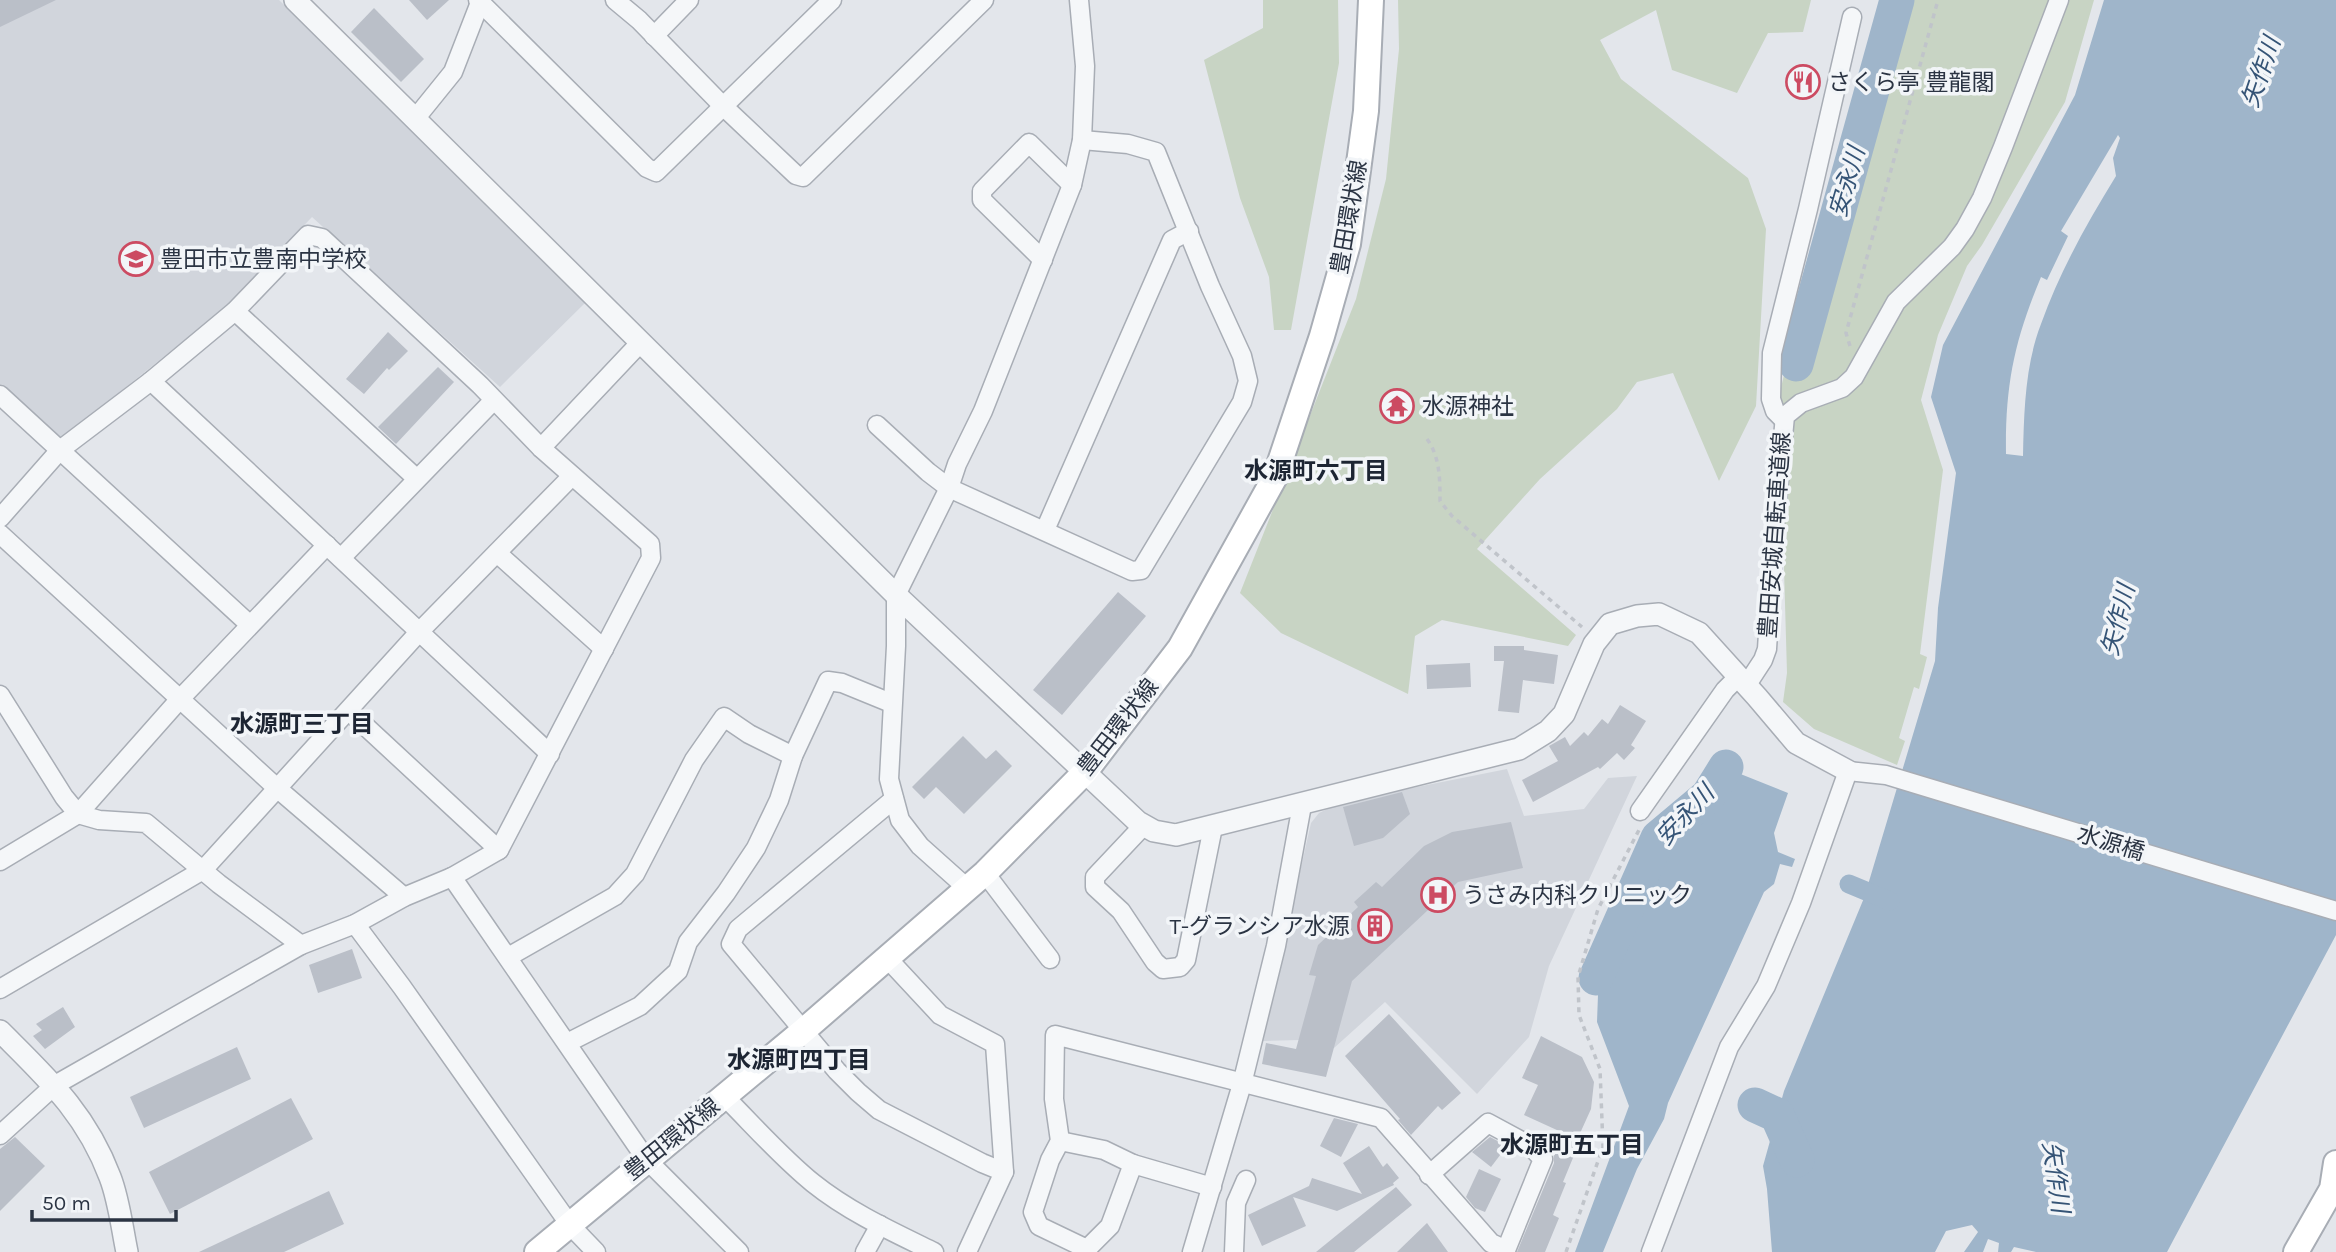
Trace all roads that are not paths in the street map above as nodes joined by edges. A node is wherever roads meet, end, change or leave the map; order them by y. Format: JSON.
{"nodes":[{"id":1,"x":295,"y":0,"type":"edge"},
{"id":2,"x":615,"y":0,"type":"edge"},
{"id":3,"x":688,"y":0,"type":"edge"},
{"id":4,"x":832,"y":0,"type":"edge"},
{"id":5,"x":984,"y":0,"type":"edge"},
{"id":6,"x":1079,"y":0,"type":"edge"},
{"id":7,"x":1371,"y":0,"type":"edge"},
{"id":8,"x":2059,"y":0,"type":"edge"},
{"id":9,"x":480,"y":1,"type":"edge"},
{"id":10,"x":1852,"y":17,"type":"dead end"},
{"id":11,"x":653,"y":36,"type":"junction"},
{"id":12,"x":723,"y":106,"type":"junction"},
{"id":13,"x":415,"y":119,"type":"junction"},
{"id":14,"x":1082,"y":140,"type":"junction"},
{"id":15,"x":1072,"y":185,"type":"junction"},
{"id":16,"x":1189,"y":231,"type":"junction"},
{"id":17,"x":1043,"y":260,"type":"junction"},
{"id":18,"x":234,"y":311,"type":"junction"},
{"id":19,"x":640,"y":342,"type":"junction"},
{"id":20,"x":151,"y":381,"type":"junction"},
{"id":21,"x":0,"y":395,"type":"edge"},
{"id":22,"x":493,"y":401,"type":"junction"},
{"id":23,"x":1784,"y":420,"type":"junction"},
{"id":24,"x":877,"y":425,"type":"dead end"},
{"id":25,"x":541,"y":449,"type":"junction"},
{"id":26,"x":60,"y":450,"type":"junction"},
{"id":27,"x":572,"y":476,"type":"junction"},
{"id":28,"x":416,"y":478,"type":"junction"},
{"id":29,"x":948,"y":488,"type":"junction"},
{"id":30,"x":0,"y":518,"type":"edge"},
{"id":31,"x":1045,"y":530,"type":"junction"},
{"id":32,"x":0,"y":534,"type":"edge"},
{"id":33,"x":327,"y":545,"type":"junction"},
{"id":34,"x":497,"y":553,"type":"junction"},
{"id":35,"x":341,"y":558,"type":"junction"},
{"id":36,"x":896,"y":595,"type":"junction"},
{"id":37,"x":250,"y":625,"type":"junction"},
{"id":38,"x":421,"y":631,"type":"junction"},
{"id":39,"x":604,"y":649,"type":"junction"},
{"id":40,"x":1743,"y":681,"type":"junction"},
{"id":41,"x":1,"y":699,"type":"edge"},
{"id":42,"x":179,"y":700,"type":"junction"},
{"id":43,"x":891,"y":703,"type":"junction"},
{"id":44,"x":349,"y":711,"type":"junction"},
{"id":45,"x":550,"y":754,"type":"junction"},
{"id":46,"x":793,"y":756,"type":"junction"},
{"id":47,"x":1848,"y":771,"type":"junction"},
{"id":48,"x":1085,"y":772,"type":"junction"},
{"id":49,"x":278,"y":789,"type":"junction"},
{"id":50,"x":894,"y":799,"type":"junction"},
{"id":51,"x":1302,"y":806,"type":"junction"},
{"id":52,"x":78,"y":814,"type":"junction"},
{"id":53,"x":1643,"y":814,"type":"road end"},
{"id":54,"x":1144,"y":825,"type":"junction"},
{"id":55,"x":1213,"y":827,"type":"junction"},
{"id":56,"x":499,"y":850,"type":"junction"},
{"id":57,"x":0,"y":860,"type":"edge"},
{"id":58,"x":203,"y":870,"type":"junction"},
{"id":59,"x":452,"y":877,"type":"junction"},
{"id":60,"x":976,"y":881,"type":"junction"},
{"id":61,"x":404,"y":897,"type":"junction"},
{"id":62,"x":2336,"y":911,"type":"edge"},
{"id":63,"x":355,"y":924,"type":"junction"},
{"id":64,"x":301,"y":945,"type":"junction"},
{"id":65,"x":508,"y":957,"type":"junction"},
{"id":66,"x":887,"y":958,"type":"junction"},
{"id":67,"x":1050,"y":959,"type":"dead end"},
{"id":68,"x":0,"y":989,"type":"edge"},
{"id":69,"x":0,"y":1031,"type":"edge"},
{"id":70,"x":803,"y":1031,"type":"junction"},
{"id":71,"x":567,"y":1043,"type":"junction"},
{"id":72,"x":1242,"y":1084,"type":"junction"},
{"id":73,"x":55,"y":1085,"type":"junction"},
{"id":74,"x":725,"y":1097,"type":"junction"},
{"id":75,"x":0,"y":1135,"type":"edge"},
{"id":76,"x":1060,"y":1141,"type":"junction"},
{"id":77,"x":646,"y":1159,"type":"junction"},
{"id":78,"x":2336,"y":1163,"type":"edge"},
{"id":79,"x":1133,"y":1164,"type":"junction"},
{"id":80,"x":1004,"y":1172,"type":"junction"},
{"id":81,"x":1429,"y":1175,"type":"junction"},
{"id":82,"x":1246,"y":1180,"type":"dead end"},
{"id":83,"x":1212,"y":1187,"type":"junction"},
{"id":84,"x":570,"y":1225,"type":"junction"},
{"id":85,"x":880,"y":1225,"type":"junction"},
{"id":86,"x":1505,"y":1251,"type":"edge"},
{"id":87,"x":127,"y":1252,"type":"edge"},
{"id":88,"x":537,"y":1252,"type":"edge"},
{"id":89,"x":596,"y":1252,"type":"edge"},
{"id":90,"x":739,"y":1252,"type":"edge"},
{"id":91,"x":865,"y":1252,"type":"edge"},
{"id":92,"x":934,"y":1252,"type":"edge"},
{"id":93,"x":967,"y":1252,"type":"edge"},
{"id":94,"x":1192,"y":1252,"type":"edge"},
{"id":95,"x":1234,"y":1252,"type":"edge"},
{"id":96,"x":1651,"y":1252,"type":"edge"},
{"id":97,"x":2296,"y":1252,"type":"edge"}],
"edges":[{"from":1,"to":13,"type":"street"},
{"from":2,"to":11,"type":"street"},
{"from":3,"to":11,"type":"street"},
{"from":4,"to":12,"type":"street"},
{"from":5,"to":12,"type":"street"},
{"from":6,"to":14,"type":"street"},
{"from":7,"to":48,"type":"main road","name":"豊田環状線"},
{"from":8,"to":23,"type":"street"},
{"from":9,"to":12,"type":"street"},
{"from":9,"to":13,"type":"street"},
{"from":10,"to":23,"type":"street"},
{"from":11,"to":12,"type":"street"},
{"from":13,"to":19,"type":"street"},
{"from":14,"to":15,"type":"street"},
{"from":14,"to":16,"type":"street"},
{"from":15,"to":17,"type":"street"},
{"from":15,"to":17,"type":"street"},
{"from":16,"to":31,"type":"street"},
{"from":16,"to":31,"type":"street"},
{"from":17,"to":29,"type":"street"},
{"from":18,"to":20,"type":"street"},
{"from":18,"to":22,"type":"street"},
{"from":18,"to":28,"type":"street"},
{"from":19,"to":25,"type":"street"},
{"from":19,"to":36,"type":"street"},
{"from":20,"to":26,"type":"street"},
{"from":20,"to":33,"type":"street"},
{"from":21,"to":26,"type":"street"},
{"from":22,"to":25,"type":"street"},
{"from":22,"to":28,"type":"street"},
{"from":23,"to":40,"type":"street","name":"豊田安城自転車道線"},
{"from":24,"to":29,"type":"street"},
{"from":25,"to":27,"type":"street"},
{"from":26,"to":30,"type":"street"},
{"from":26,"to":37,"type":"street"},
{"from":27,"to":34,"type":"street"},
{"from":27,"to":39,"type":"street"},
{"from":28,"to":35,"type":"street"},
{"from":29,"to":31,"type":"street"},
{"from":29,"to":36,"type":"street"},
{"from":32,"to":42,"type":"street"},
{"from":33,"to":35,"type":"street"},
{"from":33,"to":37,"type":"street"},
{"from":34,"to":38,"type":"street"},
{"from":34,"to":39,"type":"street"},
{"from":35,"to":38,"type":"street"},
{"from":36,"to":43,"type":"street"},
{"from":36,"to":48,"type":"street"},
{"from":37,"to":42,"type":"street"},
{"from":38,"to":44,"type":"street"},
{"from":38,"to":45,"type":"street"},
{"from":39,"to":45,"type":"street"},
{"from":40,"to":47,"type":"street"},
{"from":40,"to":51,"type":"street"},
{"from":40,"to":53,"type":"street","name":"豊田安城自転車道線"},
{"from":41,"to":52,"type":"street"},
{"from":42,"to":49,"type":"street"},
{"from":42,"to":52,"type":"street"},
{"from":43,"to":46,"type":"street"},
{"from":43,"to":50,"type":"street"},
{"from":44,"to":49,"type":"street"},
{"from":44,"to":56,"type":"street"},
{"from":45,"to":56,"type":"street"},
{"from":46,"to":65,"type":"street"},
{"from":46,"to":71,"type":"street"},
{"from":47,"to":62,"type":"street","name":"水源橋"},
{"from":47,"to":96,"type":"street"},
{"from":48,"to":54,"type":"street"},
{"from":48,"to":60,"type":"main road","name":"豊田環状線"},
{"from":49,"to":58,"type":"street"},
{"from":49,"to":61,"type":"street"},
{"from":50,"to":60,"type":"street"},
{"from":50,"to":70,"type":"street"},
{"from":51,"to":55,"type":"street"},
{"from":51,"to":72,"type":"street"},
{"from":52,"to":57,"type":"street"},
{"from":52,"to":58,"type":"street"},
{"from":54,"to":55,"type":"street"},
{"from":54,"to":55,"type":"street"},
{"from":56,"to":59,"type":"street"},
{"from":58,"to":64,"type":"street"},
{"from":58,"to":68,"type":"street"},
{"from":59,"to":61,"type":"street"},
{"from":59,"to":65,"type":"street"},
{"from":60,"to":66,"type":"main road","name":"豊田環状線"},
{"from":60,"to":67,"type":"street"},
{"from":61,"to":63,"type":"street"},
{"from":63,"to":64,"type":"street"},
{"from":63,"to":84,"type":"street"},
{"from":64,"to":73,"type":"street"},
{"from":65,"to":71,"type":"street"},
{"from":66,"to":70,"type":"main road","name":"豊田環状線"},
{"from":66,"to":80,"type":"street"},
{"from":69,"to":73,"type":"street"},
{"from":70,"to":74,"type":"main road","name":"豊田環状線"},
{"from":70,"to":80,"type":"street"},
{"from":71,"to":77,"type":"street"},
{"from":72,"to":76,"type":"street"},
{"from":72,"to":81,"type":"street"},
{"from":72,"to":83,"type":"street"},
{"from":73,"to":75,"type":"street"},
{"from":73,"to":87,"type":"street"},
{"from":74,"to":77,"type":"main road","name":"豊田環状線"},
{"from":74,"to":85,"type":"street"},
{"from":76,"to":79,"type":"street"},
{"from":76,"to":79,"type":"street"},
{"from":77,"to":84,"type":"main road","name":"豊田環状線"},
{"from":77,"to":90,"type":"street"},
{"from":78,"to":97,"type":"main road"},
{"from":79,"to":83,"type":"street"},
{"from":80,"to":93,"type":"street"},
{"from":81,"to":86,"type":"street"},
{"from":81,"to":86,"type":"street"},
{"from":82,"to":95,"type":"street"},
{"from":83,"to":94,"type":"street"},
{"from":84,"to":88,"type":"main road","name":"豊田環状線"},
{"from":84,"to":89,"type":"street"},
{"from":85,"to":91,"type":"street"},
{"from":85,"to":92,"type":"street"}]}
